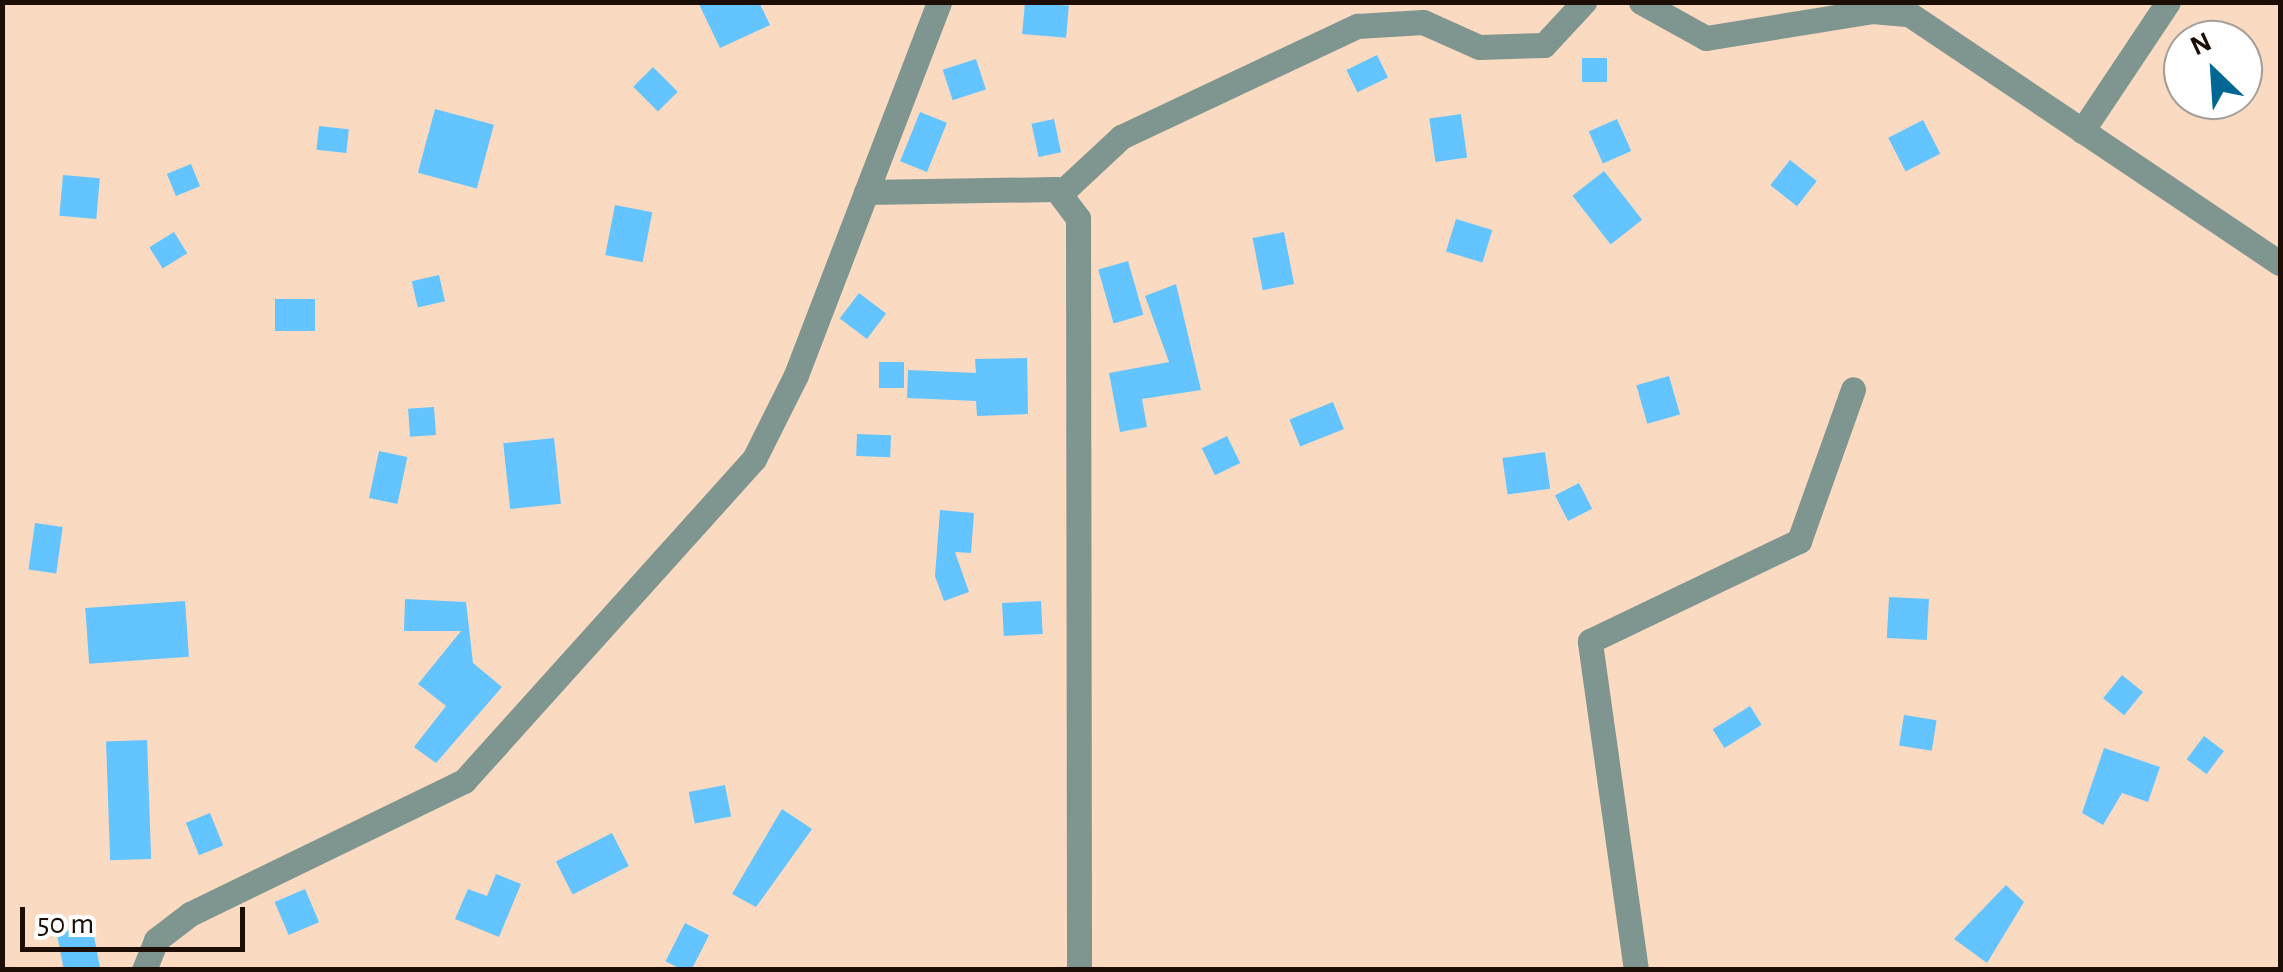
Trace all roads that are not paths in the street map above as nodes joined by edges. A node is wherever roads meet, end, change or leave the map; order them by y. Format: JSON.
{"nodes":[{"id":1,"x":938,"y":2,"type":"edge"},
{"id":2,"x":1584,"y":2,"type":"edge"},
{"id":3,"x":1640,"y":2,"type":"edge"},
{"id":4,"x":2168,"y":2,"type":"edge"},
{"id":5,"x":2082,"y":130,"type":"junction"},
{"id":6,"x":866,"y":192,"type":"junction"},
{"id":7,"x":1061,"y":193,"type":"junction"},
{"id":8,"x":2280,"y":263,"type":"edge"},
{"id":9,"x":1853,"y":390,"type":"dead end"},
{"id":10,"x":144,"y":970,"type":"edge"},
{"id":11,"x":1080,"y":970,"type":"edge"},
{"id":12,"x":1636,"y":970,"type":"edge"}],
"edges":[{"from":1,"to":6,"type":"street"},
{"from":2,"to":7,"type":"street"},
{"from":3,"to":5,"type":"street"},
{"from":4,"to":5,"type":"street"},
{"from":5,"to":8,"type":"street"},
{"from":6,"to":7,"type":"street"},
{"from":6,"to":10,"type":"street"},
{"from":7,"to":11,"type":"street"},
{"from":9,"to":12,"type":"street"}]}
